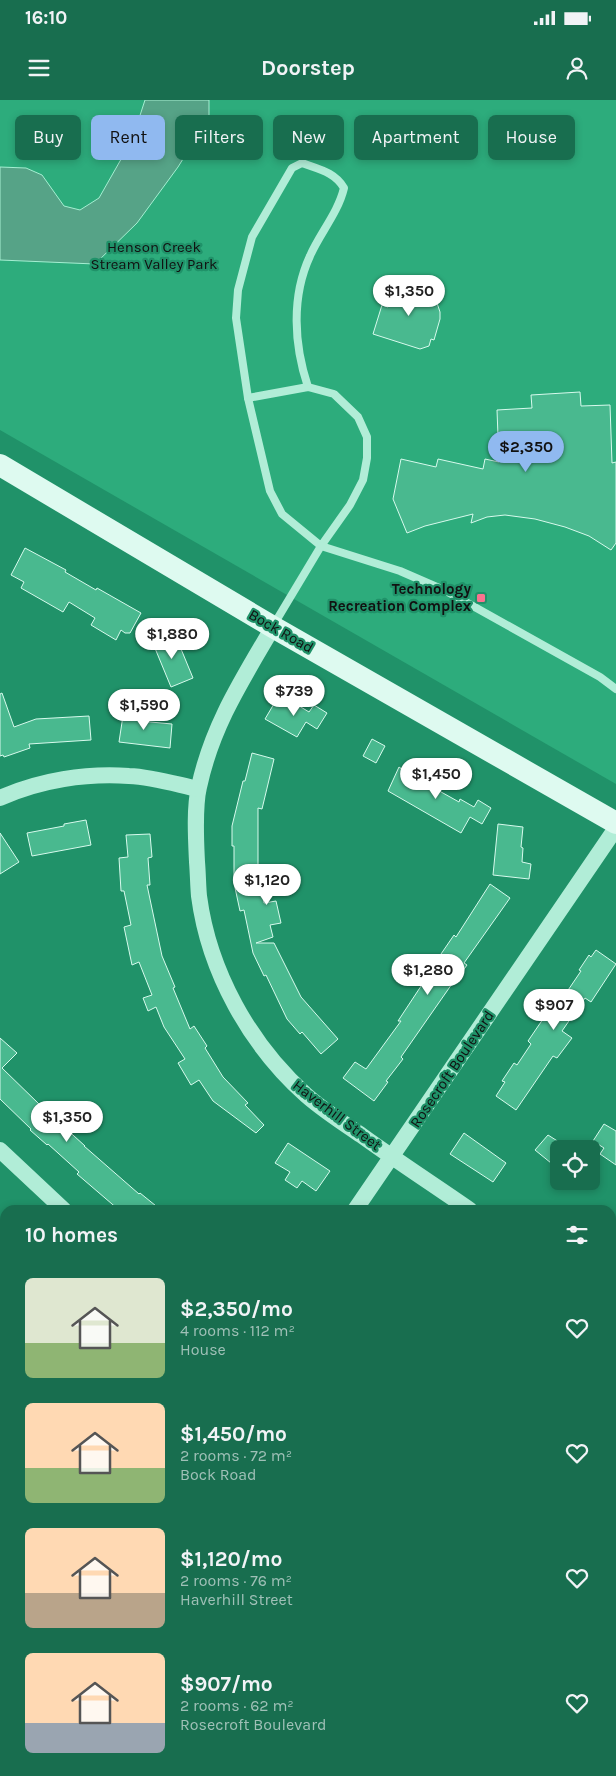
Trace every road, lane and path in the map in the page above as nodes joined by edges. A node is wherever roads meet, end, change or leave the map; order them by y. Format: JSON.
{"nodes":[{"id":1,"x":308,"y":387,"type":"junction"},
{"id":2,"x":248,"y":398,"type":"junction"},
{"id":3,"x":0,"y":465,"type":"edge"},
{"id":4,"x":321,"y":546,"type":"junction"},
{"id":5,"x":273,"y":627,"type":"junction"},
{"id":6,"x":616,"y":689,"type":"edge"},
{"id":7,"x":198,"y":789,"type":"junction"},
{"id":8,"x":0,"y":798,"type":"edge"},
{"id":9,"x":616,"y":823,"type":"edge"},
{"id":10,"x":616,"y":828,"type":"edge"},
{"id":11,"x":0,"y":1150,"type":"edge"},
{"id":12,"x":392,"y":1157,"type":"junction"},
{"id":13,"x":59,"y":1205,"type":"edge"},
{"id":14,"x":358,"y":1205,"type":"edge"},
{"id":15,"x":463,"y":1205,"type":"edge"}],
"edges":[{"from":1,"to":2,"type":"lane"},
{"from":1,"to":2,"type":"lane"},
{"from":1,"to":4,"type":"lane"},
{"from":2,"to":4,"type":"lane"},
{"from":3,"to":5,"type":"main road","name":"Bock Road"},
{"from":4,"to":5,"type":"lane"},
{"from":4,"to":6,"type":"lane"},
{"from":5,"to":7,"type":"street","name":"Haverhill Street"},
{"from":5,"to":9,"type":"main road","name":"Bock Road"},
{"from":7,"to":8,"type":"street"},
{"from":7,"to":12,"type":"street","name":"Haverhill Street"},
{"from":10,"to":12,"type":"street","name":"Rosecroft Boulevard"},
{"from":11,"to":13,"type":"street"},
{"from":12,"to":14,"type":"street","name":"Rosecroft Boulevard"},
{"from":12,"to":15,"type":"street","name":"Haverhill Street"}]}
